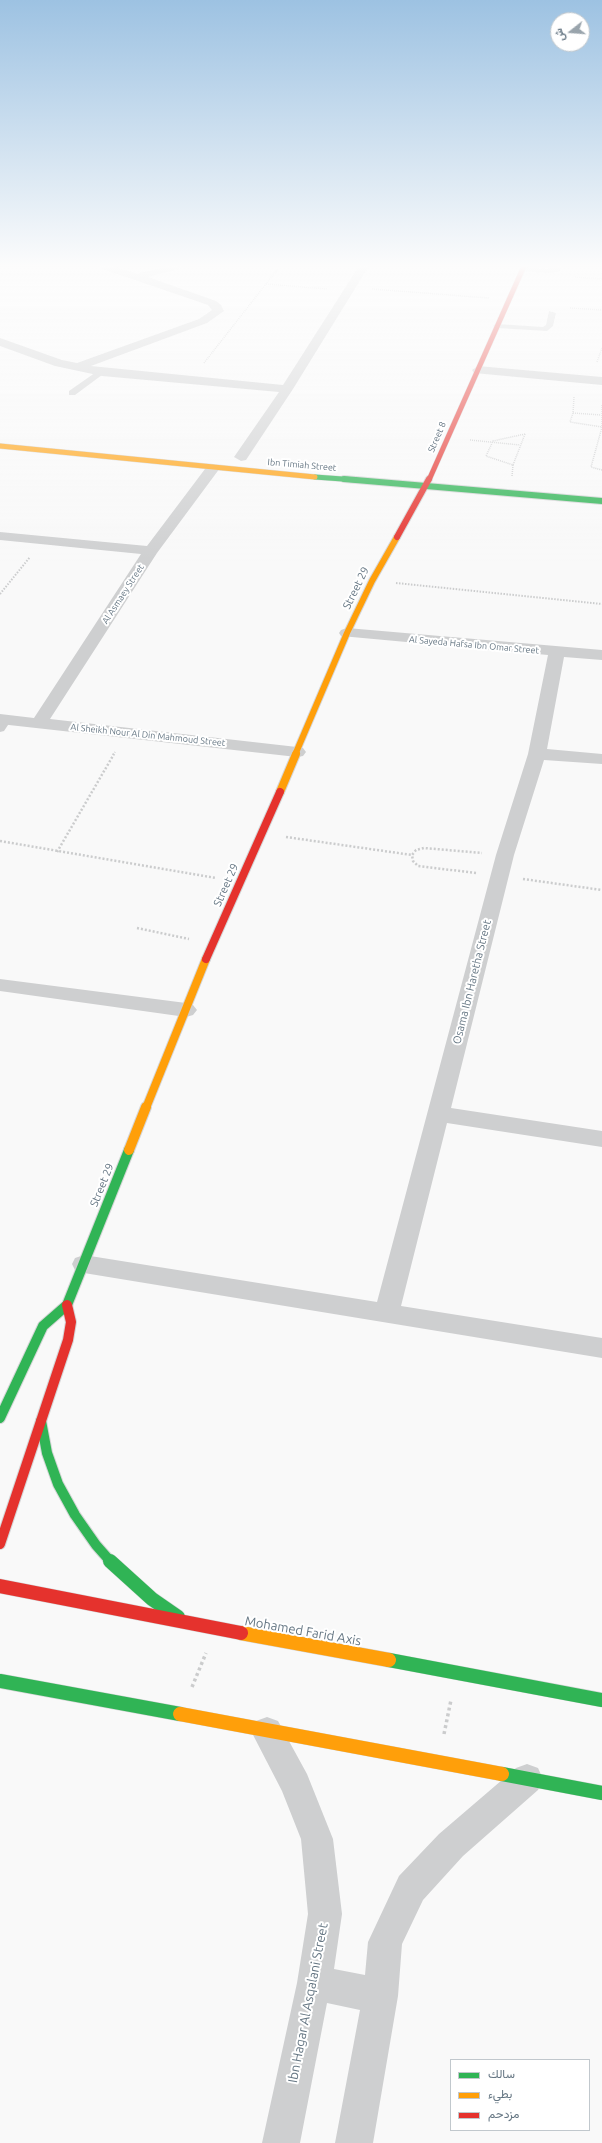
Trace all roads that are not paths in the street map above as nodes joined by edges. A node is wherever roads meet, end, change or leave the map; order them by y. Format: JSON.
{"nodes":[{"id":1,"x":73,"y":366,"type":"edge"},
{"id":2,"x":301,"y":366,"type":"edge"},
{"id":3,"x":480,"y":366,"type":"edge"},
{"id":4,"x":77,"y":367,"type":"joint"},
{"id":5,"x":478,"y":370,"type":"junction"},
{"id":6,"x":102,"y":372,"type":"junction"},
{"id":7,"x":602,"y":381,"type":"edge"},
{"id":8,"x":287,"y":389,"type":"junction"},
{"id":9,"x":72,"y":393,"type":"dead end"},
{"id":10,"x":0,"y":446,"type":"edge"},
{"id":11,"x":242,"y":457,"type":"dead end"},
{"id":12,"x":213,"y":468,"type":"junction"},
{"id":13,"x":427,"y":485,"type":"junction"},
{"id":14,"x":602,"y":501,"type":"edge"},
{"id":15,"x":0,"y":536,"type":"edge"},
{"id":16,"x":151,"y":551,"type":"junction"},
{"id":17,"x":347,"y":633,"type":"junction"},
{"id":18,"x":557,"y":652,"type":"junction"},
{"id":19,"x":602,"y":655,"type":"edge"},
{"id":20,"x":2,"y":722,"type":"edge"},
{"id":21,"x":39,"y":723,"type":"junction"},
{"id":22,"x":297,"y":752,"type":"junction"},
{"id":23,"x":537,"y":754,"type":"junction"},
{"id":24,"x":602,"y":760,"type":"edge"},
{"id":25,"x":0,"y":986,"type":"edge"},
{"id":26,"x":186,"y":1010,"type":"junction"},
{"id":27,"x":438,"y":1114,"type":"junction"},
{"id":28,"x":602,"y":1139,"type":"edge"},
{"id":29,"x":84,"y":1264,"type":"junction"},
{"id":30,"x":67,"y":1305,"type":"junction"},
{"id":31,"x":387,"y":1313,"type":"junction"},
{"id":32,"x":602,"y":1348,"type":"edge"},
{"id":33,"x":0,"y":1418,"type":"edge"},
{"id":34,"x":40,"y":1421,"type":"junction"},
{"id":35,"x":0,"y":1544,"type":"edge"},
{"id":36,"x":0,"y":1586,"type":"edge"},
{"id":37,"x":186,"y":1622,"type":"junction"},
{"id":38,"x":0,"y":1681,"type":"edge"},
{"id":39,"x":602,"y":1700,"type":"edge"},
{"id":40,"x":267,"y":1730,"type":"junction"},
{"id":41,"x":527,"y":1779,"type":"junction"},
{"id":42,"x":602,"y":1793,"type":"edge"},
{"id":43,"x":314,"y":1984,"type":"junction"},
{"id":44,"x":380,"y":1996,"type":"junction"},
{"id":45,"x":281,"y":2143,"type":"edge"},
{"id":46,"x":354,"y":2143,"type":"edge"}],
"edges":[{"from":1,"to":4,"type":"street"},
{"from":2,"to":8,"type":"street"},
{"from":3,"to":5,"type":"street","name":"Street 8"},
{"from":4,"to":6,"type":"street"},
{"from":5,"to":7,"type":"street"},
{"from":5,"to":13,"type":"street","name":"Street 8"},
{"from":6,"to":8,"type":"street"},
{"from":6,"to":9,"type":"lane"},
{"from":8,"to":11,"type":"street"},
{"from":10,"to":12,"type":"street","name":"Ibn Timiah Street"},
{"from":12,"to":13,"type":"street","name":"Ibn Timiah Street"},
{"from":12,"to":16,"type":"street","name":"Al Asmaey Street"},
{"from":13,"to":14,"type":"street","name":"Ibn Timiah Street"},
{"from":13,"to":17,"type":"street","name":"Street 29"},
{"from":15,"to":16,"type":"street"},
{"from":16,"to":21,"type":"street","name":"Al Asmaey Street"},
{"from":17,"to":18,"type":"street","name":"Al Sayeda Hafsa Ibn Omar Street"},
{"from":17,"to":22,"type":"street","name":"Street 29"},
{"from":18,"to":19,"type":"street","name":"Al Sayeda Hafsa Ibn Omar Street"},
{"from":18,"to":23,"type":"street","name":"Osama Ibn Haretha Street"},
{"from":20,"to":21,"type":"street","name":"Al Sheikh Nour Al Din Mahmoud Street"},
{"from":21,"to":22,"type":"street","name":"Al Sheikh Nour Al Din Mahmoud Street"},
{"from":22,"to":26,"type":"street","name":"Street 29"},
{"from":23,"to":24,"type":"street"},
{"from":23,"to":27,"type":"street","name":"Osama Ibn Haretha Street"},
{"from":25,"to":26,"type":"street"},
{"from":26,"to":29,"type":"street","name":"Street 29"},
{"from":27,"to":28,"type":"street"},
{"from":27,"to":31,"type":"street","name":"Osama Ibn Haretha Street"},
{"from":29,"to":30,"type":"street","name":"Street 29"},
{"from":29,"to":31,"type":"street"},
{"from":30,"to":33,"type":"street","name":"Street 29"},
{"from":30,"to":34,"type":"street"},
{"from":31,"to":32,"type":"street"},
{"from":34,"to":35,"type":"street"},
{"from":34,"to":37,"type":"street"},
{"from":36,"to":37,"type":"street","name":"Mohamed Farid Axis"},
{"from":37,"to":39,"type":"street","name":"Mohamed Farid Axis"},
{"from":38,"to":40,"type":"street"},
{"from":40,"to":41,"type":"street"},
{"from":40,"to":43,"type":"street","name":"Ibn Hagar Al Asqalani Street"},
{"from":41,"to":42,"type":"street"},
{"from":41,"to":44,"type":"street"},
{"from":43,"to":44,"type":"street"},
{"from":43,"to":45,"type":"street","name":"Ibn Hagar Al Asqalani Street"},
{"from":44,"to":46,"type":"street"}]}
